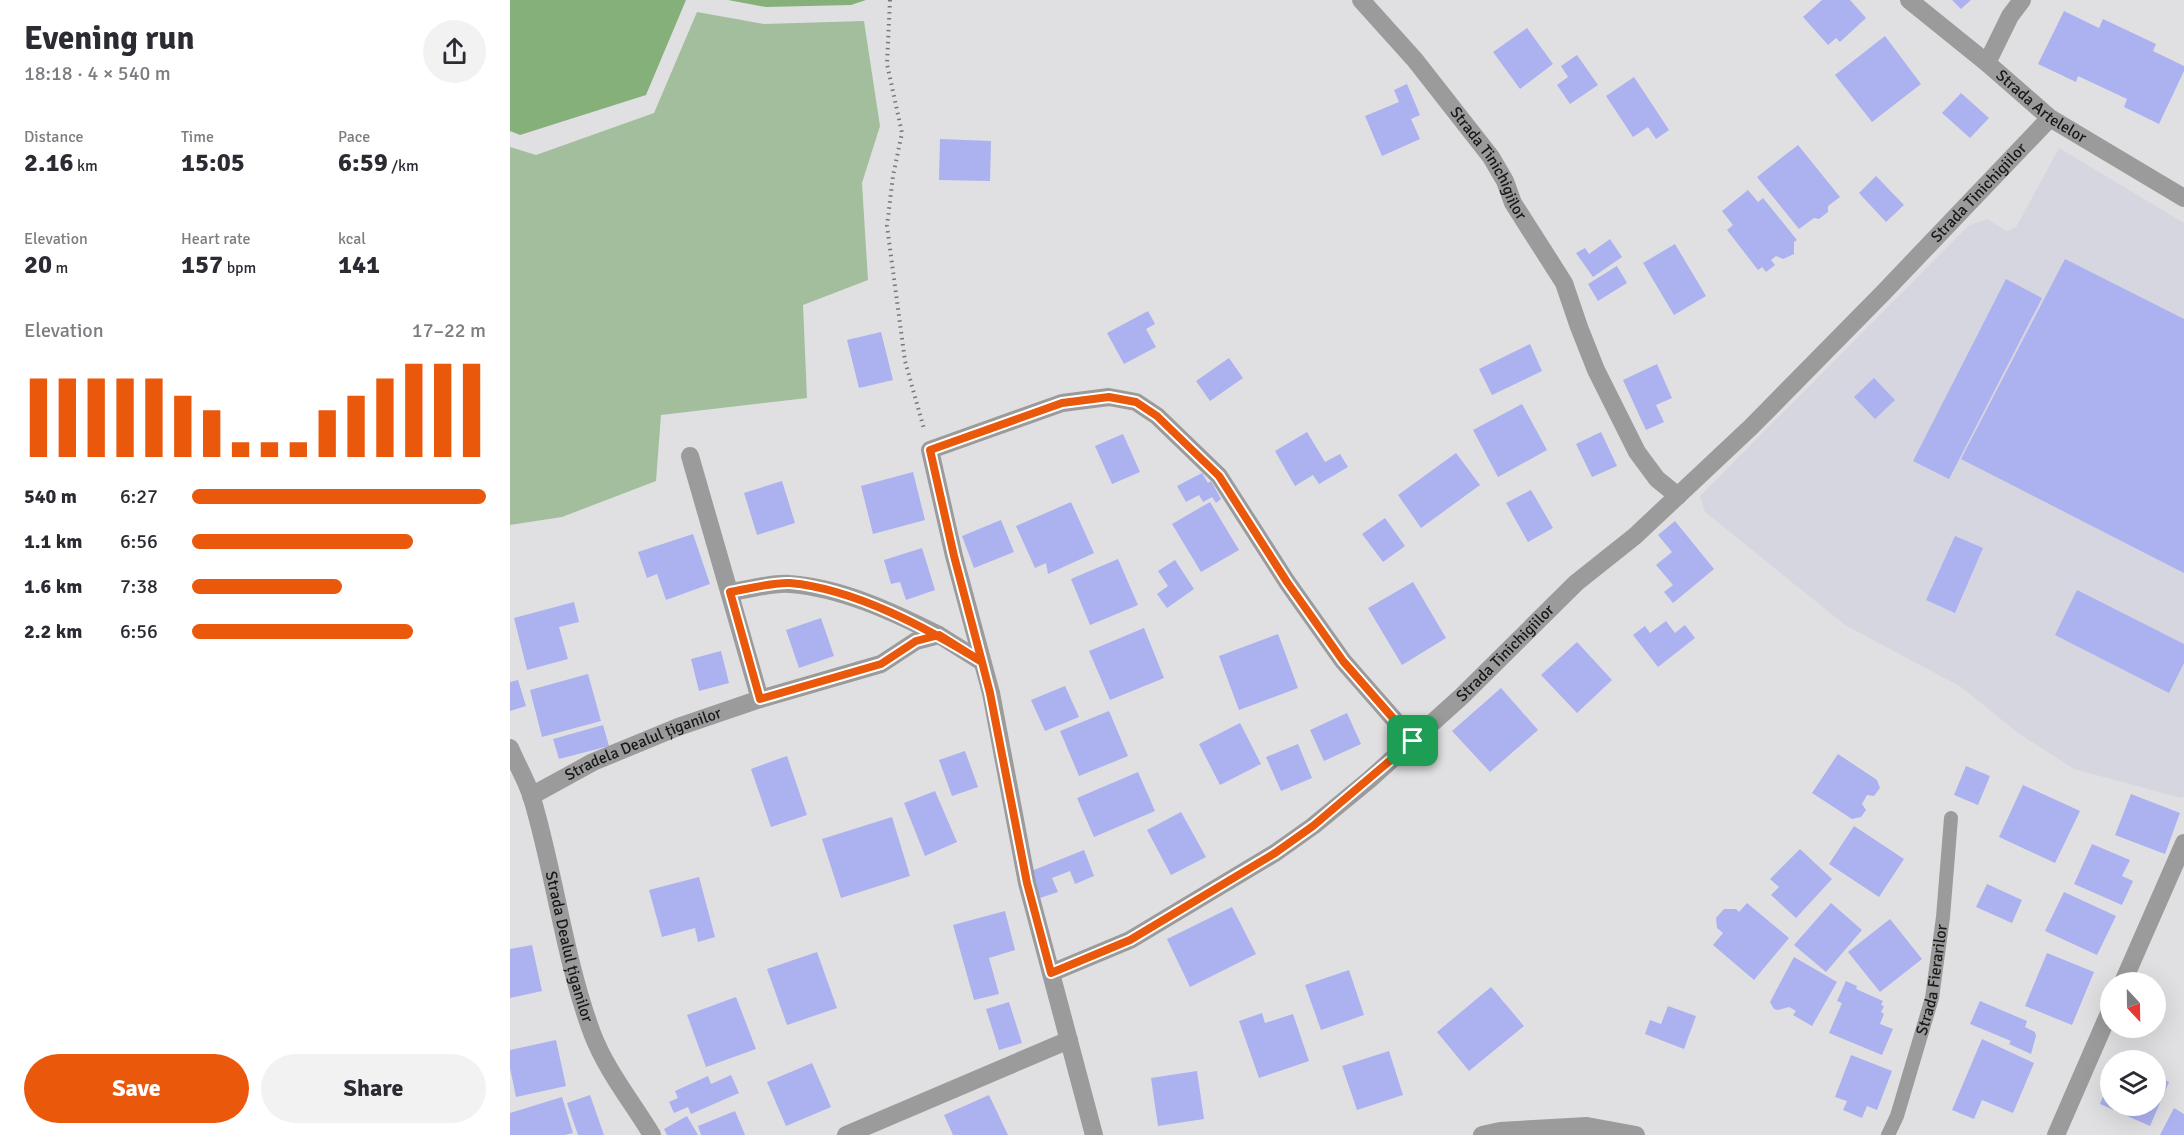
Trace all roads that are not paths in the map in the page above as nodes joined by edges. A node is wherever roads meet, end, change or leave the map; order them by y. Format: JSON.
{"nodes":[{"id":1,"x":1361,"y":0,"type":"edge"},
{"id":2,"x":1909,"y":0,"type":"edge"},
{"id":3,"x":2022,"y":0,"type":"edge"},
{"id":4,"x":1987,"y":63,"type":"junction"},
{"id":5,"x":2050,"y":118,"type":"junction"},
{"id":6,"x":2184,"y":198,"type":"edge"},
{"id":7,"x":690,"y":456,"type":"dead end"},
{"id":8,"x":1678,"y":496,"type":"junction"},
{"id":9,"x":730,"y":592,"type":"junction"},
{"id":10,"x":939,"y":635,"type":"junction"},
{"id":11,"x":982,"y":662,"type":"junction"},
{"id":12,"x":760,"y":699,"type":"junction"},
{"id":13,"x":1413,"y":741,"type":"junction"},
{"id":14,"x":510,"y":748,"type":"edge"},
{"id":15,"x":531,"y":796,"type":"junction"},
{"id":16,"x":1951,"y":818,"type":"dead end"},
{"id":17,"x":2184,"y":843,"type":"edge"},
{"id":18,"x":2127,"y":972,"type":"edge"},
{"id":19,"x":1051,"y":973,"type":"junction"},
{"id":20,"x":2100,"y":1034,"type":"edge"},
{"id":21,"x":1069,"y":1040,"type":"junction"},
{"id":22,"x":652,"y":1135,"type":"edge"},
{"id":23,"x":846,"y":1135,"type":"edge"},
{"id":24,"x":1094,"y":1135,"type":"edge"},
{"id":25,"x":1482,"y":1135,"type":"edge"},
{"id":26,"x":1635,"y":1135,"type":"edge"},
{"id":27,"x":1888,"y":1135,"type":"edge"},
{"id":28,"x":2056,"y":1135,"type":"edge"}],
"edges":[{"from":1,"to":8,"type":"street","name":"Strada Tinichigiilor"},
{"from":2,"to":4,"type":"street","name":"Strada Artelelor"},
{"from":3,"to":4,"type":"street"},
{"from":4,"to":5,"type":"street","name":"Strada Artelelor"},
{"from":5,"to":6,"type":"street","name":"Strada Artelelor"},
{"from":5,"to":8,"type":"street","name":"Strada Tinichigiilor"},
{"from":7,"to":9,"type":"street"},
{"from":8,"to":13,"type":"street","name":"Strada Tinichigiilor"},
{"from":9,"to":10,"type":"street"},
{"from":9,"to":12,"type":"street"},
{"from":10,"to":11,"type":"street"},
{"from":10,"to":12,"type":"street","name":"Stradela Dealul țiganilor"},
{"from":11,"to":13,"type":"street"},
{"from":11,"to":19,"type":"street"},
{"from":12,"to":15,"type":"street","name":"Stradela Dealul țiganilor"},
{"from":13,"to":19,"type":"street","name":"Strada Tinichigiilor"},
{"from":14,"to":15,"type":"street","name":"Strada Dealul țiganilor"},
{"from":15,"to":22,"type":"street","name":"Strada Dealul țiganilor"},
{"from":16,"to":27,"type":"lane","name":"Strada Fierarilor"},
{"from":17,"to":18,"type":"street"},
{"from":19,"to":21,"type":"street"},
{"from":20,"to":28,"type":"street"},
{"from":21,"to":23,"type":"street"},
{"from":21,"to":24,"type":"street"},
{"from":25,"to":26,"type":"street"}]}
